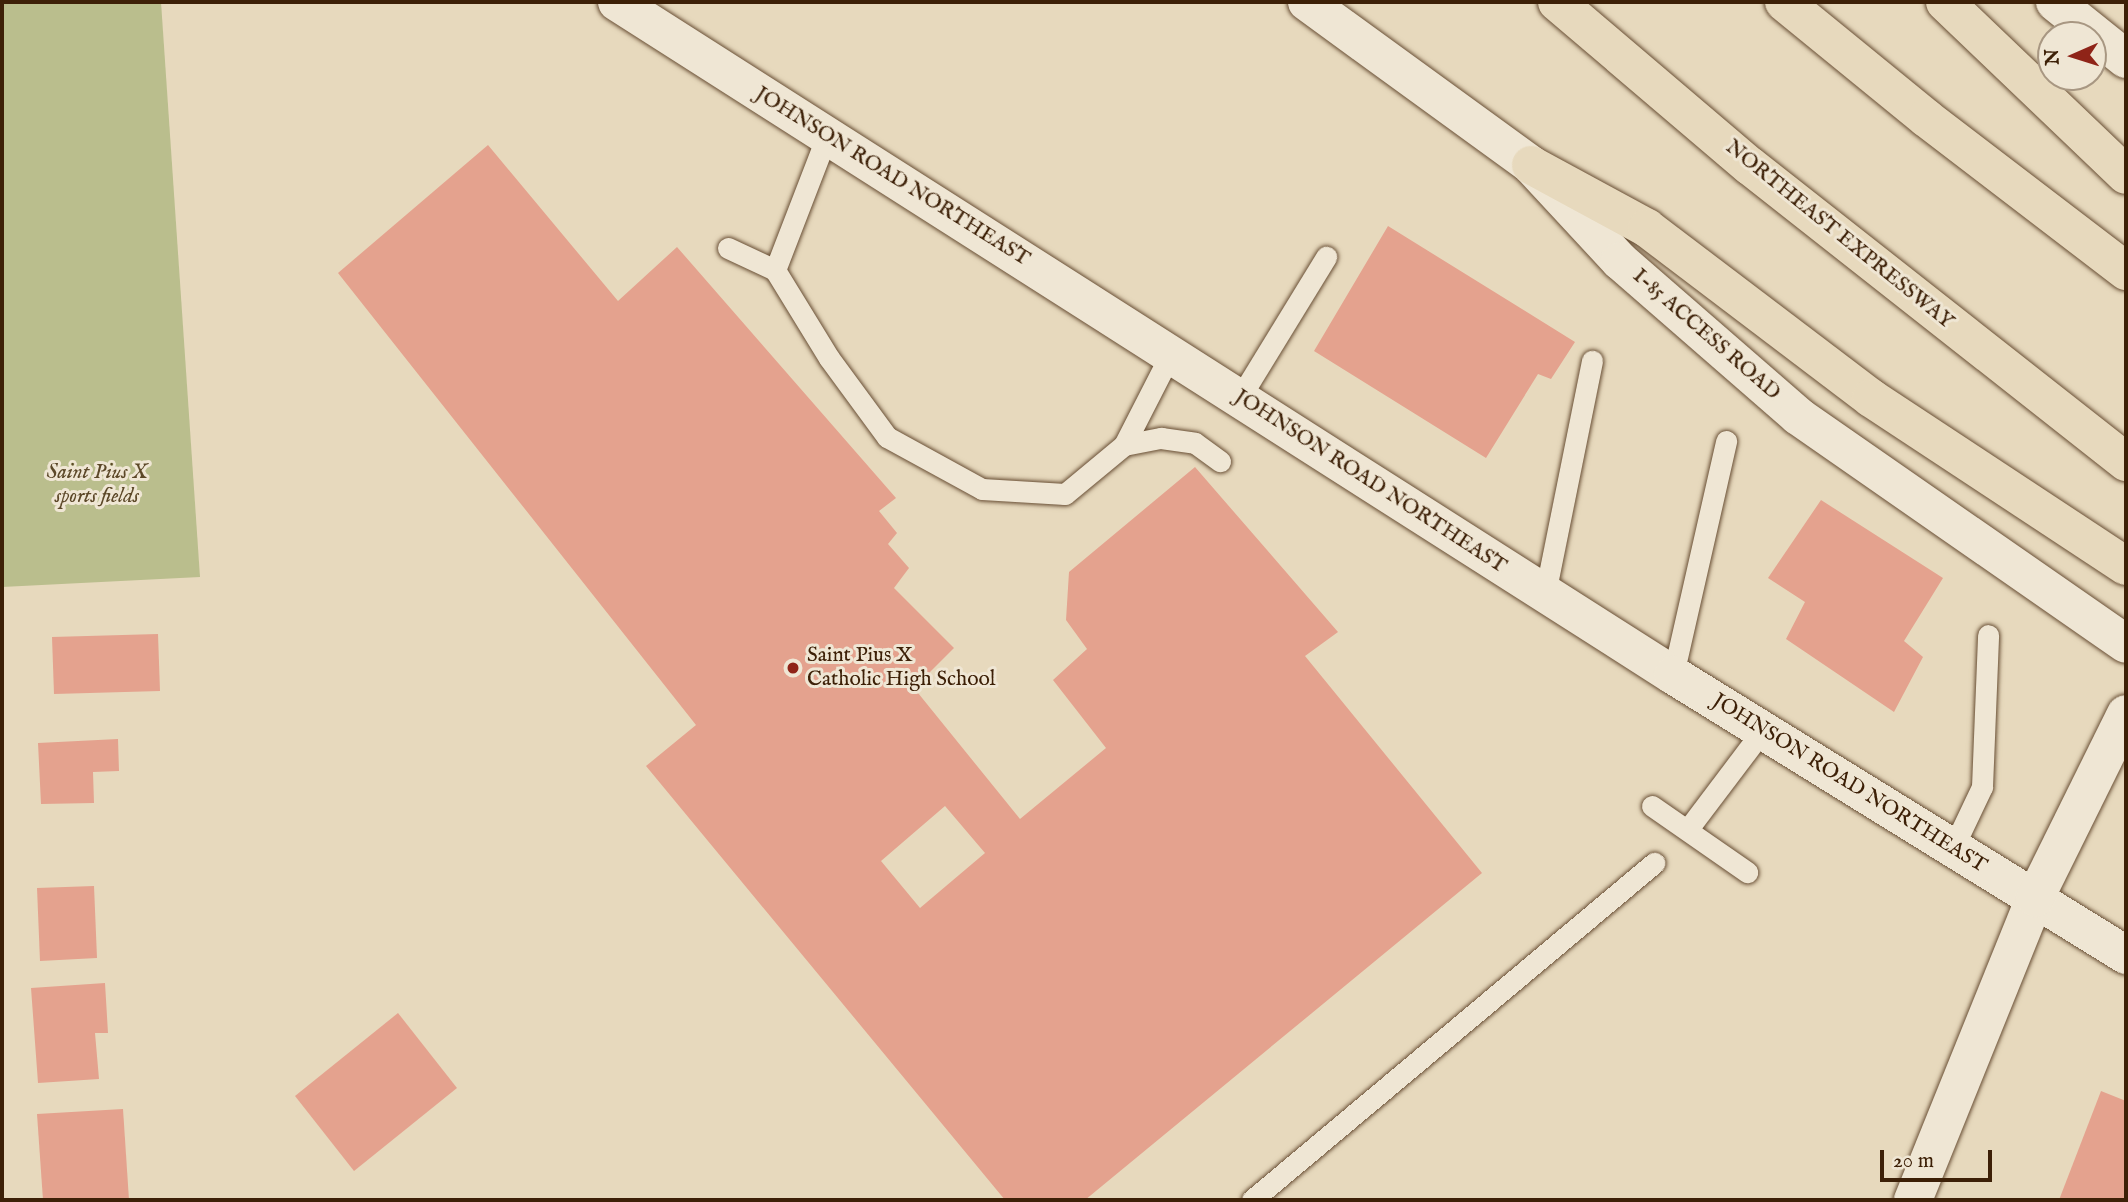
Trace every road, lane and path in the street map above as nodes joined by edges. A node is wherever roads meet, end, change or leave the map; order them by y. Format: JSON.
{"nodes":[{"id":1,"x":617,"y":2,"type":"edge"},
{"id":2,"x":1307,"y":2,"type":"edge"},
{"id":3,"x":1557,"y":2,"type":"edge"},
{"id":4,"x":1784,"y":2,"type":"edge"},
{"id":5,"x":1945,"y":2,"type":"edge"},
{"id":6,"x":2065,"y":6,"type":"edge"},
{"id":7,"x":2126,"y":59,"type":"edge"},
{"id":8,"x":826,"y":138,"type":"junction"},
{"id":9,"x":1531,"y":165,"type":"junction"},
{"id":10,"x":2126,"y":175,"type":"edge"},
{"id":11,"x":728,"y":248,"type":"dead end"},
{"id":12,"x":1326,"y":257,"type":"dead end"},
{"id":13,"x":775,"y":270,"type":"junction"},
{"id":14,"x":2126,"y":271,"type":"edge"},
{"id":15,"x":1171,"y":353,"type":"junction"},
{"id":16,"x":1592,"y":361,"type":"dead end"},
{"id":17,"x":1239,"y":399,"type":"junction"},
{"id":18,"x":1726,"y":441,"type":"dead end"},
{"id":19,"x":1124,"y":445,"type":"junction"},
{"id":20,"x":1220,"y":461,"type":"dead end"},
{"id":21,"x":2126,"y":462,"type":"edge"},
{"id":22,"x":2126,"y":566,"type":"edge"},
{"id":23,"x":1545,"y":594,"type":"junction"},
{"id":24,"x":1988,"y":635,"type":"dead end"},
{"id":25,"x":2126,"y":644,"type":"edge"},
{"id":26,"x":1673,"y":675,"type":"junction"},
{"id":27,"x":2126,"y":714,"type":"edge"},
{"id":28,"x":1762,"y":731,"type":"junction"},
{"id":29,"x":1652,"y":806,"type":"dead end"},
{"id":30,"x":1688,"y":829,"type":"junction"},
{"id":31,"x":1953,"y":848,"type":"junction"},
{"id":32,"x":1654,"y":863,"type":"dead end"},
{"id":33,"x":1747,"y":872,"type":"dead end"},
{"id":34,"x":2035,"y":898,"type":"junction"},
{"id":35,"x":2126,"y":955,"type":"edge"},
{"id":36,"x":1252,"y":1200,"type":"edge"},
{"id":37,"x":1913,"y":1200,"type":"edge"}],
"edges":[{"from":1,"to":8,"type":"street","name":"JOHNSON ROAD NORTHEAST"},
{"from":2,"to":9,"type":"street","name":"I-85 ACCESS ROAD"},
{"from":3,"to":21,"type":"highway","name":"NORTHEAST EXPRESSWAY"},
{"from":4,"to":14,"type":"highway"},
{"from":5,"to":10,"type":"highway"},
{"from":6,"to":7,"type":"street"},
{"from":8,"to":13,"type":"lane"},
{"from":8,"to":15,"type":"street","name":"JOHNSON ROAD NORTHEAST"},
{"from":9,"to":22,"type":"highway"},
{"from":9,"to":25,"type":"street","name":"I-85 ACCESS ROAD"},
{"from":11,"to":13,"type":"lane"},
{"from":12,"to":17,"type":"lane"},
{"from":13,"to":19,"type":"lane"},
{"from":15,"to":17,"type":"street","name":"JOHNSON ROAD NORTHEAST"},
{"from":15,"to":19,"type":"lane"},
{"from":16,"to":23,"type":"lane"},
{"from":17,"to":23,"type":"street","name":"JOHNSON ROAD NORTHEAST"},
{"from":18,"to":26,"type":"lane"},
{"from":19,"to":20,"type":"lane"},
{"from":23,"to":26,"type":"street","name":"JOHNSON ROAD NORTHEAST"},
{"from":24,"to":31,"type":"lane"},
{"from":26,"to":28,"type":"street","name":"JOHNSON ROAD NORTHEAST"},
{"from":27,"to":34,"type":"street"},
{"from":28,"to":30,"type":"lane"},
{"from":28,"to":31,"type":"street","name":"JOHNSON ROAD NORTHEAST"},
{"from":29,"to":30,"type":"lane"},
{"from":30,"to":33,"type":"lane"},
{"from":31,"to":34,"type":"street","name":"JOHNSON ROAD NORTHEAST"},
{"from":32,"to":36,"type":"lane"},
{"from":34,"to":35,"type":"street","name":"JOHNSON ROAD NORTHEAST"},
{"from":34,"to":37,"type":"street"}]}
